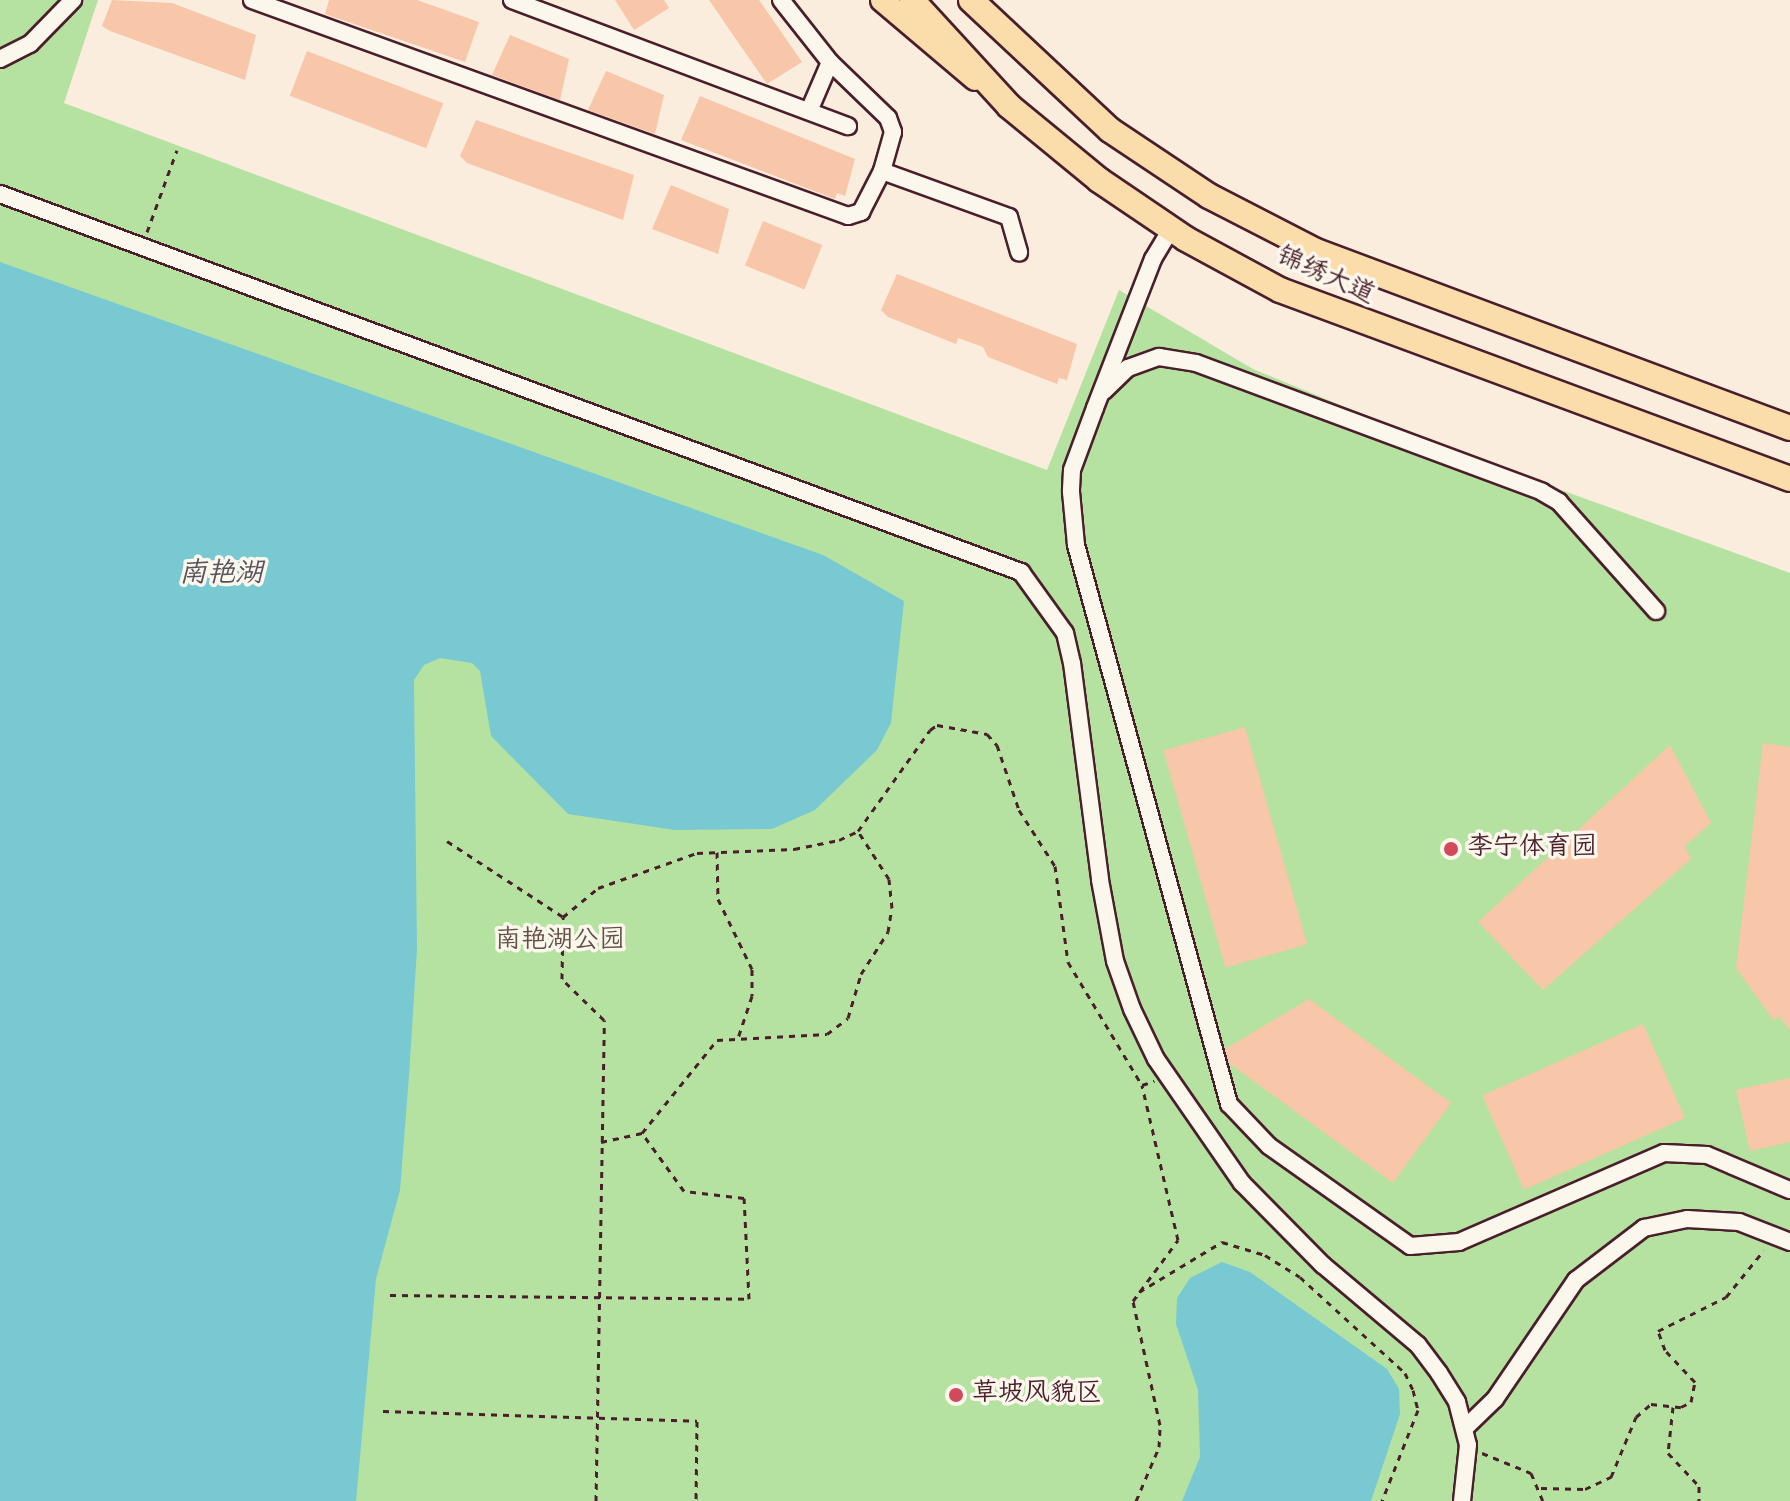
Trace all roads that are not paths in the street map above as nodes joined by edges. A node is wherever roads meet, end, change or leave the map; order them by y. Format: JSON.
{"nodes":[{"id":1,"x":73,"y":0,"type":"edge"},
{"id":2,"x":252,"y":0,"type":"edge"},
{"id":3,"x":512,"y":0,"type":"edge"},
{"id":4,"x":781,"y":0,"type":"edge"},
{"id":5,"x":882,"y":0,"type":"edge"},
{"id":6,"x":912,"y":0,"type":"edge"},
{"id":7,"x":971,"y":0,"type":"edge"},
{"id":8,"x":986,"y":0,"type":"edge"},
{"id":9,"x":1005,"y":30,"type":"junction"},
{"id":10,"x":0,"y":59,"type":"edge"},
{"id":11,"x":830,"y":62,"type":"junction"},
{"id":12,"x":1009,"y":106,"type":"junction"},
{"id":13,"x":809,"y":111,"type":"junction"},
{"id":14,"x":848,"y":126,"type":"dead end"},
{"id":15,"x":882,"y":171,"type":"junction"},
{"id":16,"x":0,"y":194,"type":"edge"},
{"id":17,"x":1171,"y":229,"type":"junction"},
{"id":18,"x":1019,"y":253,"type":"dead end"},
{"id":19,"x":1100,"y":394,"type":"junction"},
{"id":20,"x":1790,"y":428,"type":"edge"},
{"id":21,"x":1790,"y":479,"type":"edge"},
{"id":22,"x":1656,"y":611,"type":"dead end"},
{"id":23,"x":1790,"y":1190,"type":"edge"},
{"id":24,"x":1790,"y":1242,"type":"edge"},
{"id":25,"x":1465,"y":1428,"type":"junction"},
{"id":26,"x":1462,"y":1501,"type":"edge"}],
"edges":[{"from":1,"to":10,"type":"lane"},
{"from":2,"to":15,"type":"lane"},
{"from":3,"to":13,"type":"lane"},
{"from":4,"to":11,"type":"lane"},
{"from":5,"to":12,"type":"main road"},
{"from":6,"to":12,"type":"highway","name":"锦绣大道"},
{"from":7,"to":9,"type":"highway","name":"锦绣大道"},
{"from":8,"to":9,"type":"main road"},
{"from":9,"to":20,"type":"highway","name":"锦绣大道"},
{"from":11,"to":13,"type":"lane"},
{"from":11,"to":15,"type":"lane"},
{"from":12,"to":17,"type":"highway","name":"锦绣大道"},
{"from":13,"to":14,"type":"lane"},
{"from":15,"to":18,"type":"lane"},
{"from":16,"to":25,"type":"lane"},
{"from":17,"to":19,"type":"lane"},
{"from":17,"to":21,"type":"highway","name":"锦绣大道"},
{"from":19,"to":22,"type":"lane"},
{"from":19,"to":23,"type":"lane"},
{"from":24,"to":25,"type":"lane"},
{"from":25,"to":26,"type":"lane"}]}
